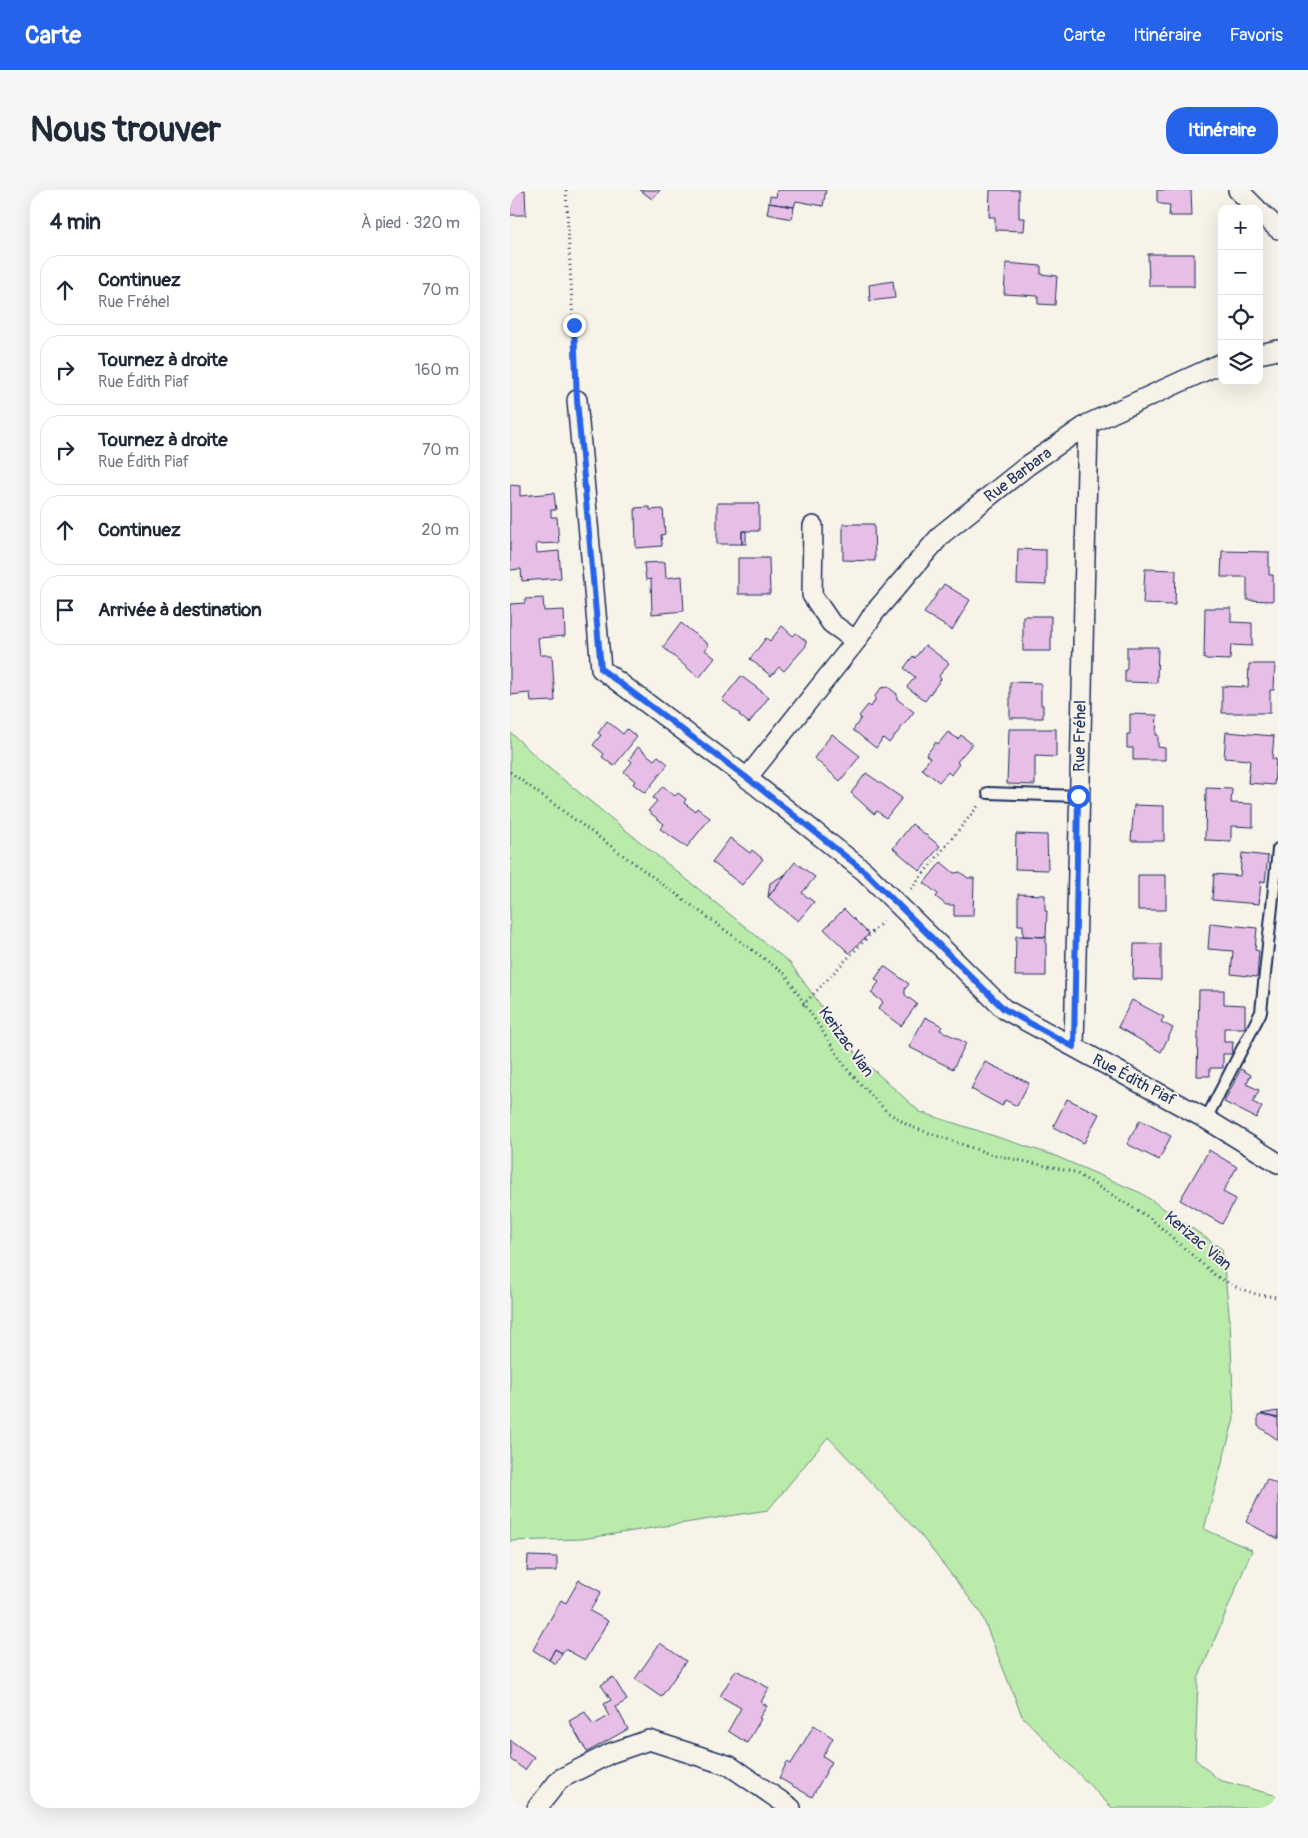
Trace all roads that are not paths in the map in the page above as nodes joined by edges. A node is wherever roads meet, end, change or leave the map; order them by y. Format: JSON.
{"nodes":[{"id":1,"x":1238,"y":190,"type":"edge"},
{"id":2,"x":1253,"y":205,"type":"edge"},
{"id":3,"x":1263,"y":215,"type":"edge"},
{"id":4,"x":1278,"y":229,"type":"edge"},
{"id":5,"x":1278,"y":350,"type":"edge"},
{"id":6,"x":1263,"y":353,"type":"edge"},
{"id":7,"x":1218,"y":365,"type":"edge"},
{"id":8,"x":577,"y":400,"type":"road end"},
{"id":9,"x":1088,"y":424,"type":"junction"},
{"id":10,"x":813,"y":526,"type":"dead end"},
{"id":11,"x":856,"y":641,"type":"junction"},
{"id":12,"x":747,"y":778,"type":"junction"},
{"id":13,"x":988,"y":793,"type":"dead end"},
{"id":14,"x":1078,"y":796,"type":"junction"},
{"id":15,"x":1278,"y":848,"type":"edge"},
{"id":16,"x":1074,"y":1047,"type":"junction"},
{"id":17,"x":1206,"y":1119,"type":"junction"},
{"id":18,"x":1278,"y":1163,"type":"edge"},
{"id":19,"x":537,"y":1808,"type":"edge"},
{"id":20,"x":791,"y":1808,"type":"edge"}],
"edges":[{"from":1,"to":2,"type":"street"},
{"from":3,"to":4,"type":"street"},
{"from":5,"to":6,"type":"street"},
{"from":7,"to":9,"type":"street","name":"Rue Barbara"},
{"from":8,"to":12,"type":"street","name":"Rue Édith Piaf"},
{"from":9,"to":11,"type":"street","name":"Rue Barbara"},
{"from":9,"to":14,"type":"street","name":"Rue Fréhel"},
{"from":10,"to":11,"type":"street"},
{"from":11,"to":12,"type":"street","name":"Rue Barbara"},
{"from":12,"to":16,"type":"street","name":"Rue Édith Piaf"},
{"from":13,"to":14,"type":"lane"},
{"from":14,"to":16,"type":"street","name":"Rue Fréhel"},
{"from":15,"to":17,"type":"lane"},
{"from":16,"to":17,"type":"street","name":"Rue Édith Piaf"},
{"from":17,"to":18,"type":"street","name":"Rue Édith Piaf"},
{"from":19,"to":20,"type":"street"}]}
